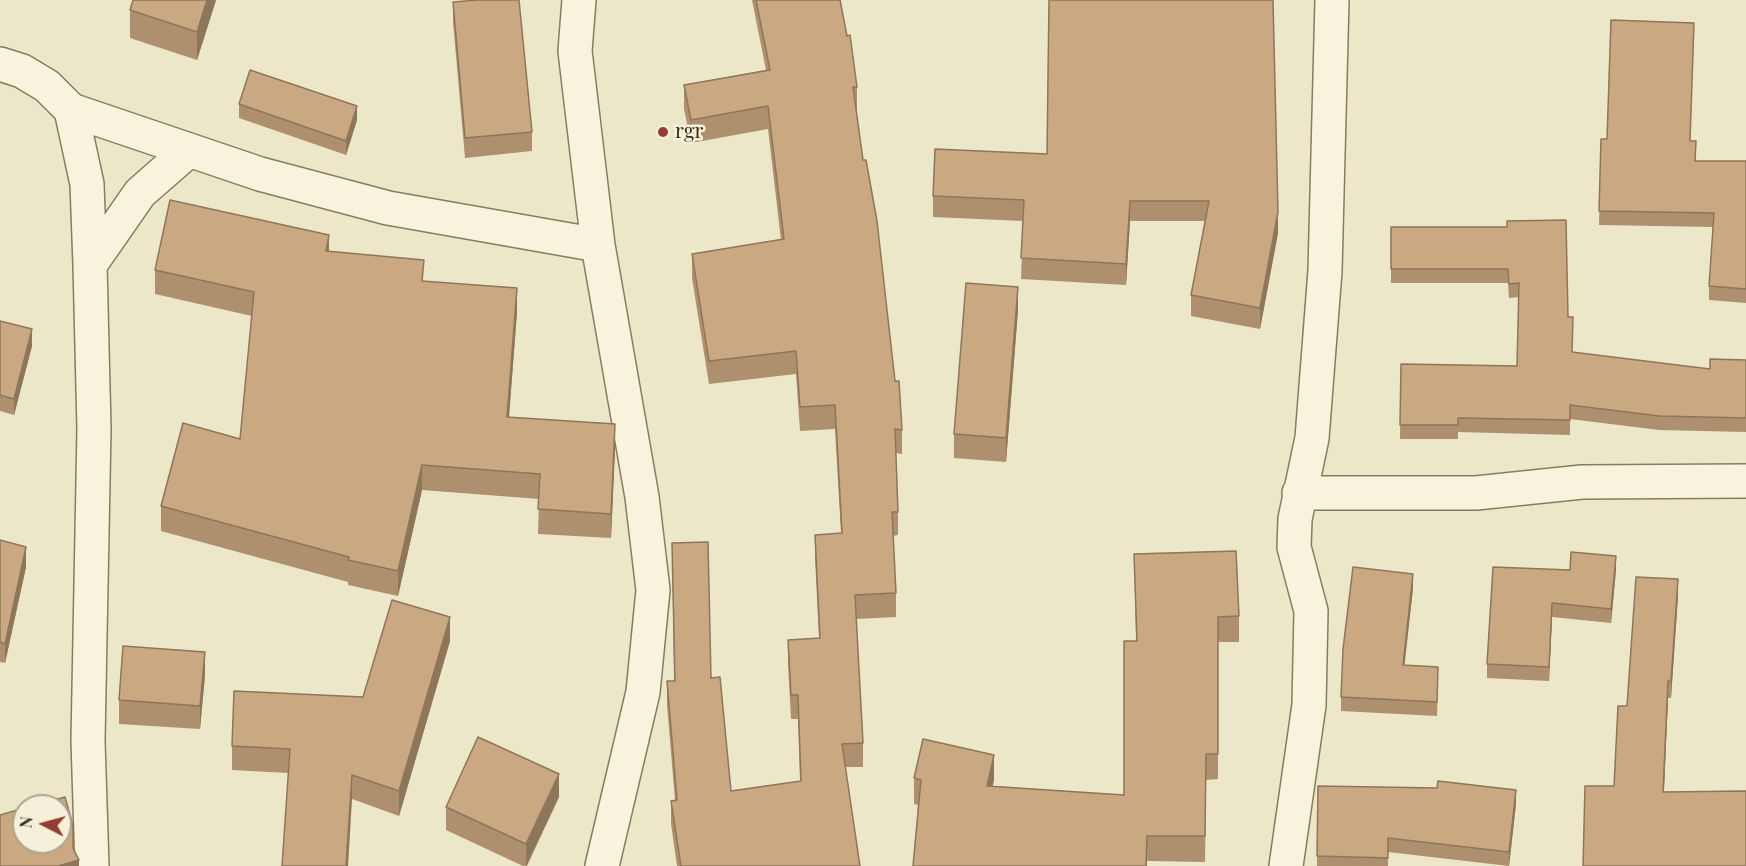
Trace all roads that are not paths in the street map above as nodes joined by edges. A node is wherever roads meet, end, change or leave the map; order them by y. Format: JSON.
{"nodes":[{"id":1,"x":579,"y":0,"type":"edge"},
{"id":2,"x":1332,"y":0,"type":"edge"},
{"id":3,"x":0,"y":64,"type":"edge"},
{"id":4,"x":71,"y":111,"type":"junction"},
{"id":5,"x":188,"y":151,"type":"junction"},
{"id":6,"x":598,"y":245,"type":"junction"},
{"id":7,"x":90,"y":265,"type":"junction"},
{"id":8,"x":1746,"y":481,"type":"edge"},
{"id":9,"x":1299,"y":493,"type":"junction"},
{"id":10,"x":92,"y":866,"type":"edge"},
{"id":11,"x":602,"y":866,"type":"edge"},
{"id":12,"x":1286,"y":866,"type":"edge"}],
"edges":[{"from":1,"to":6,"type":"street"},
{"from":2,"to":9,"type":"street"},
{"from":3,"to":4,"type":"street"},
{"from":4,"to":5,"type":"street"},
{"from":4,"to":7,"type":"street"},
{"from":5,"to":6,"type":"street"},
{"from":5,"to":7,"type":"street"},
{"from":6,"to":11,"type":"street"},
{"from":7,"to":10,"type":"street"},
{"from":8,"to":9,"type":"street"},
{"from":9,"to":12,"type":"street"}]}
